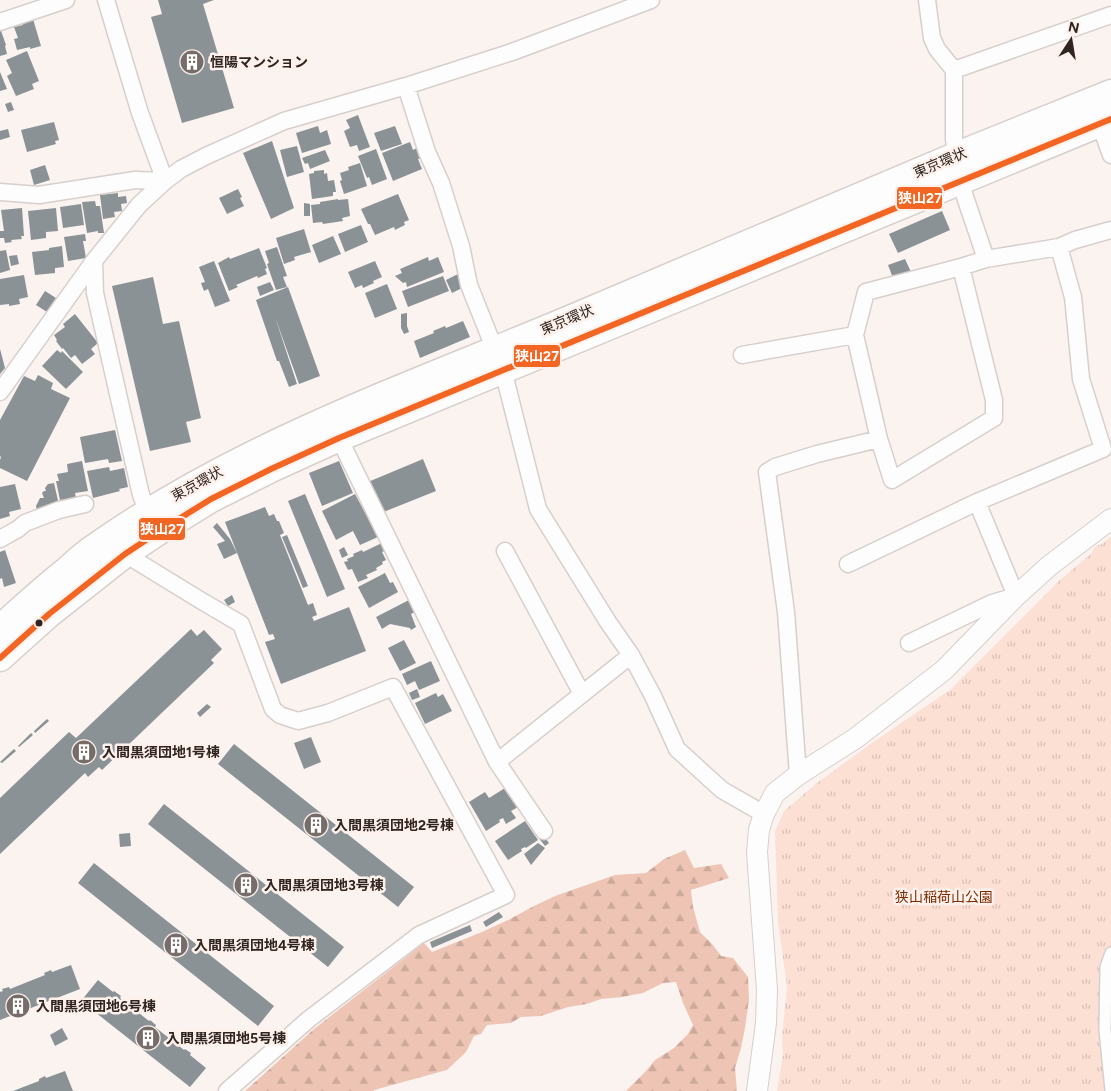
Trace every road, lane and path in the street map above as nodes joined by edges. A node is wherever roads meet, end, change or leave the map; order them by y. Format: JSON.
{"nodes":[{"id":1,"x":66,"y":0,"type":"edge"},
{"id":2,"x":106,"y":0,"type":"edge"},
{"id":3,"x":649,"y":0,"type":"edge"},
{"id":4,"x":927,"y":0,"type":"edge"},
{"id":5,"x":1111,"y":15,"type":"edge"},
{"id":6,"x":0,"y":22,"type":"edge"},
{"id":7,"x":954,"y":70,"type":"junction"},
{"id":8,"x":406,"y":86,"type":"junction"},
{"id":9,"x":1111,"y":93,"type":"edge"},
{"id":10,"x":1105,"y":121,"type":"edge"},
{"id":11,"x":1111,"y":155,"type":"edge"},
{"id":12,"x":956,"y":156,"type":"junction"},
{"id":13,"x":165,"y":181,"type":"junction"},
{"id":14,"x":960,"y":182,"type":"junction"},
{"id":15,"x":0,"y":192,"type":"edge"},
{"id":16,"x":1111,"y":230,"type":"edge"},
{"id":17,"x":1060,"y":247,"type":"junction"},
{"id":18,"x":986,"y":259,"type":"junction"},
{"id":19,"x":94,"y":261,"type":"junction"},
{"id":20,"x":961,"y":267,"type":"junction"},
{"id":21,"x":855,"y":335,"type":"junction"},
{"id":22,"x":742,"y":355,"type":"dead end"},
{"id":23,"x":499,"y":360,"type":"junction"},
{"id":24,"x":0,"y":392,"type":"edge"},
{"id":25,"x":339,"y":438,"type":"junction"},
{"id":26,"x":879,"y":439,"type":"junction"},
{"id":27,"x":977,"y":502,"type":"junction"},
{"id":28,"x":85,"y":504,"type":"dead end"},
{"id":29,"x":148,"y":511,"type":"junction"},
{"id":30,"x":1111,"y":519,"type":"edge"},
{"id":31,"x":0,"y":539,"type":"edge"},
{"id":32,"x":505,"y":551,"type":"dead end"},
{"id":33,"x":125,"y":554,"type":"junction"},
{"id":34,"x":848,"y":564,"type":"dead end"},
{"id":35,"x":1016,"y":596,"type":"junction"},
{"id":36,"x":0,"y":628,"type":"edge"},
{"id":37,"x":909,"y":643,"type":"dead end"},
{"id":38,"x":630,"y":655,"type":"junction"},
{"id":39,"x":0,"y":658,"type":"edge"},
{"id":40,"x":582,"y":694,"type":"junction"},
{"id":41,"x":497,"y":762,"type":"junction"},
{"id":42,"x":798,"y":775,"type":"junction"},
{"id":43,"x":764,"y":814,"type":"junction"},
{"id":44,"x":544,"y":831,"type":"dead end"},
{"id":45,"x":1111,"y":953,"type":"edge"},
{"id":46,"x":1111,"y":1090,"type":"edge"},
{"id":47,"x":228,"y":1091,"type":"edge"},
{"id":48,"x":757,"y":1091,"type":"edge"}],
"edges":[{"from":1,"to":6,"type":"street"},
{"from":2,"to":13,"type":"street"},
{"from":3,"to":8,"type":"street"},
{"from":4,"to":7,"type":"street"},
{"from":5,"to":7,"type":"street"},
{"from":7,"to":12,"type":"street"},
{"from":8,"to":13,"type":"street"},
{"from":8,"to":23,"type":"street"},
{"from":9,"to":12,"type":"highway","name":"東京環状"},
{"from":10,"to":11,"type":"street"},
{"from":10,"to":14,"type":"highway","name":"東京環状"},
{"from":12,"to":23,"type":"highway","name":"東京環状"},
{"from":13,"to":15,"type":"street"},
{"from":13,"to":19,"type":"street"},
{"from":14,"to":18,"type":"street"},
{"from":14,"to":23,"type":"highway","name":"東京環状"},
{"from":16,"to":17,"type":"street"},
{"from":17,"to":18,"type":"street"},
{"from":17,"to":27,"type":"street"},
{"from":18,"to":20,"type":"street"},
{"from":19,"to":24,"type":"street"},
{"from":19,"to":29,"type":"street"},
{"from":20,"to":21,"type":"street"},
{"from":20,"to":26,"type":"street"},
{"from":21,"to":22,"type":"street"},
{"from":21,"to":26,"type":"street"},
{"from":23,"to":25,"type":"highway","name":"東京環状"},
{"from":23,"to":29,"type":"highway","name":"東京環状"},
{"from":23,"to":38,"type":"street"},
{"from":25,"to":33,"type":"highway","name":"東京環状"},
{"from":25,"to":41,"type":"street"},
{"from":26,"to":42,"type":"street"},
{"from":27,"to":34,"type":"street"},
{"from":27,"to":35,"type":"street"},
{"from":28,"to":31,"type":"street"},
{"from":29,"to":36,"type":"highway","name":"東京環状"},
{"from":30,"to":35,"type":"street"},
{"from":32,"to":40,"type":"street"},
{"from":33,"to":39,"type":"highway","name":"東京環状"},
{"from":33,"to":47,"type":"street"},
{"from":35,"to":37,"type":"street"},
{"from":35,"to":42,"type":"street"},
{"from":38,"to":40,"type":"street"},
{"from":38,"to":43,"type":"street"},
{"from":40,"to":41,"type":"street"},
{"from":41,"to":44,"type":"street"},
{"from":42,"to":43,"type":"street"},
{"from":43,"to":48,"type":"street"},
{"from":45,"to":46,"type":"street"}]}
